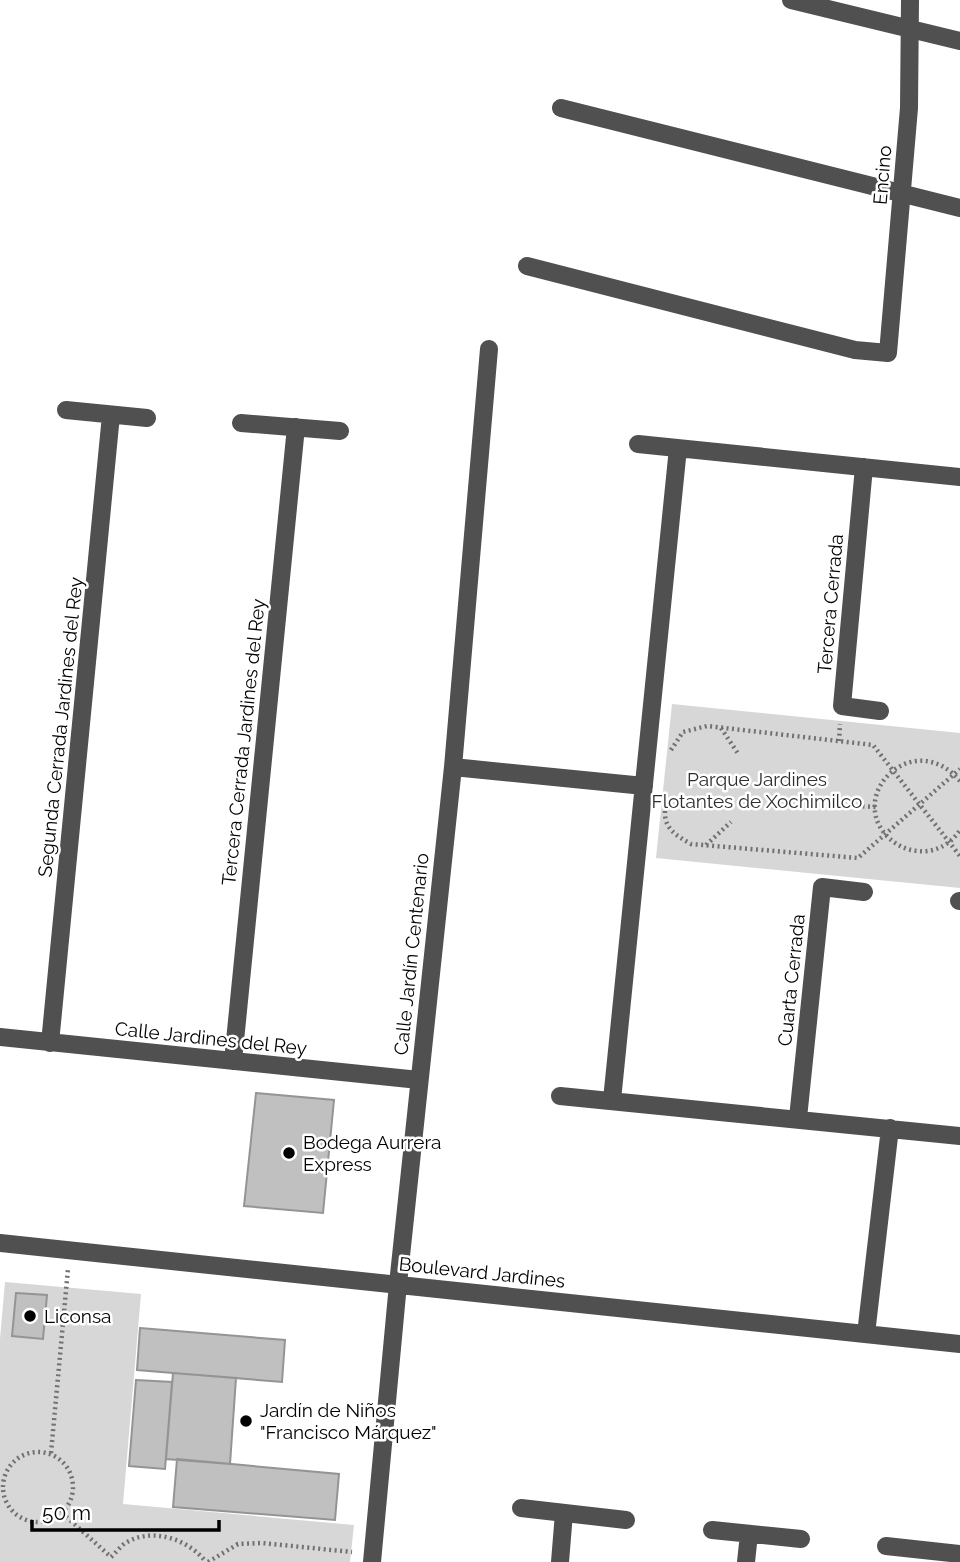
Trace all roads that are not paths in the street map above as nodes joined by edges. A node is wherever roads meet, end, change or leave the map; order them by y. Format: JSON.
{"nodes":[{"id":1,"x":791,"y":0,"type":"edge"},
{"id":2,"x":910,"y":0,"type":"edge"},
{"id":3,"x":910,"y":29,"type":"junction"},
{"id":4,"x":960,"y":41,"type":"edge"},
{"id":5,"x":561,"y":108,"type":"dead end"},
{"id":6,"x":902,"y":193,"type":"junction"},
{"id":7,"x":960,"y":208,"type":"edge"},
{"id":8,"x":527,"y":266,"type":"dead end"},
{"id":9,"x":489,"y":349,"type":"dead end"},
{"id":10,"x":66,"y":410,"type":"dead end"},
{"id":11,"x":111,"y":415,"type":"junction"},
{"id":12,"x":148,"y":418,"type":"dead end"},
{"id":13,"x":240,"y":423,"type":"dead end"},
{"id":14,"x":296,"y":427,"type":"junction"},
{"id":15,"x":340,"y":431,"type":"dead end"},
{"id":16,"x":638,"y":444,"type":"dead end"},
{"id":17,"x":678,"y":448,"type":"junction"},
{"id":18,"x":864,"y":467,"type":"junction"},
{"id":19,"x":960,"y":477,"type":"edge"},
{"id":20,"x":880,"y":711,"type":"dead end"},
{"id":21,"x":453,"y":766,"type":"junction"},
{"id":22,"x":644,"y":786,"type":"junction"},
{"id":23,"x":864,"y":892,"type":"dead end"},
{"id":24,"x":0,"y":1037,"type":"edge"},
{"id":25,"x":50,"y":1043,"type":"junction"},
{"id":26,"x":233,"y":1061,"type":"junction"},
{"id":27,"x":419,"y":1080,"type":"junction"},
{"id":28,"x":559,"y":1096,"type":"dead end"},
{"id":29,"x":612,"y":1100,"type":"junction"},
{"id":30,"x":798,"y":1118,"type":"junction"},
{"id":31,"x":890,"y":1128,"type":"junction"},
{"id":32,"x":960,"y":1136,"type":"edge"},
{"id":33,"x":0,"y":1243,"type":"edge"},
{"id":34,"x":398,"y":1284,"type":"junction"},
{"id":35,"x":866,"y":1334,"type":"junction"},
{"id":36,"x":960,"y":1343,"type":"edge"},
{"id":37,"x":521,"y":1508,"type":"dead end"},
{"id":38,"x":564,"y":1513,"type":"junction"},
{"id":39,"x":626,"y":1520,"type":"dead end"},
{"id":40,"x":712,"y":1530,"type":"dead end"},
{"id":41,"x":749,"y":1534,"type":"junction"},
{"id":42,"x":801,"y":1539,"type":"dead end"},
{"id":43,"x":886,"y":1546,"type":"dead end"},
{"id":44,"x":960,"y":1554,"type":"edge"},
{"id":45,"x":929,"y":1557,"type":"edge"},
{"id":46,"x":373,"y":1558,"type":"edge"},
{"id":47,"x":561,"y":1562,"type":"edge"},
{"id":48,"x":746,"y":1562,"type":"edge"}],
"edges":[{"from":1,"to":3,"type":"street"},
{"from":2,"to":3,"type":"street","name":"Encino"},
{"from":3,"to":4,"type":"street"},
{"from":3,"to":6,"type":"street","name":"Encino"},
{"from":5,"to":6,"type":"street"},
{"from":6,"to":7,"type":"street"},
{"from":6,"to":8,"type":"street","name":"Encino"},
{"from":9,"to":21,"type":"street","name":"Calle Jardín Centenario"},
{"from":10,"to":11,"type":"street"},
{"from":11,"to":12,"type":"street"},
{"from":11,"to":25,"type":"street","name":"Segunda Cerrada Jardines del Rey"},
{"from":13,"to":14,"type":"street"},
{"from":14,"to":15,"type":"street"},
{"from":14,"to":26,"type":"street","name":"Tercera Cerrada Jardines del Rey"},
{"from":16,"to":17,"type":"street"},
{"from":17,"to":18,"type":"street"},
{"from":17,"to":22,"type":"street"},
{"from":18,"to":19,"type":"street"},
{"from":18,"to":20,"type":"street","name":"Tercera Cerrada"},
{"from":21,"to":22,"type":"street"},
{"from":21,"to":27,"type":"street","name":"Calle Jardín Centenario"},
{"from":22,"to":29,"type":"street"},
{"from":23,"to":30,"type":"street","name":"Cuarta Cerrada"},
{"from":24,"to":25,"type":"street","name":"Calle Jardines del Rey"},
{"from":25,"to":26,"type":"street","name":"Calle Jardines del Rey"},
{"from":26,"to":27,"type":"street","name":"Calle Jardines del Rey"},
{"from":27,"to":34,"type":"street","name":"Calle Jardín Centenario"},
{"from":28,"to":29,"type":"street"},
{"from":29,"to":30,"type":"street"},
{"from":30,"to":31,"type":"street"},
{"from":31,"to":32,"type":"street"},
{"from":31,"to":35,"type":"street"},
{"from":33,"to":34,"type":"street","name":"Boulevard Jardines"},
{"from":34,"to":35,"type":"street","name":"Boulevard Jardines"},
{"from":34,"to":46,"type":"street","name":"Calle Jardín Centenario"},
{"from":35,"to":36,"type":"street","name":"Boulevard Jardines"},
{"from":37,"to":38,"type":"street"},
{"from":38,"to":39,"type":"street"},
{"from":38,"to":47,"type":"street"},
{"from":40,"to":41,"type":"street"},
{"from":41,"to":42,"type":"street"},
{"from":41,"to":48,"type":"street"},
{"from":43,"to":45,"type":"street"},
{"from":44,"to":45,"type":"street"}]}
